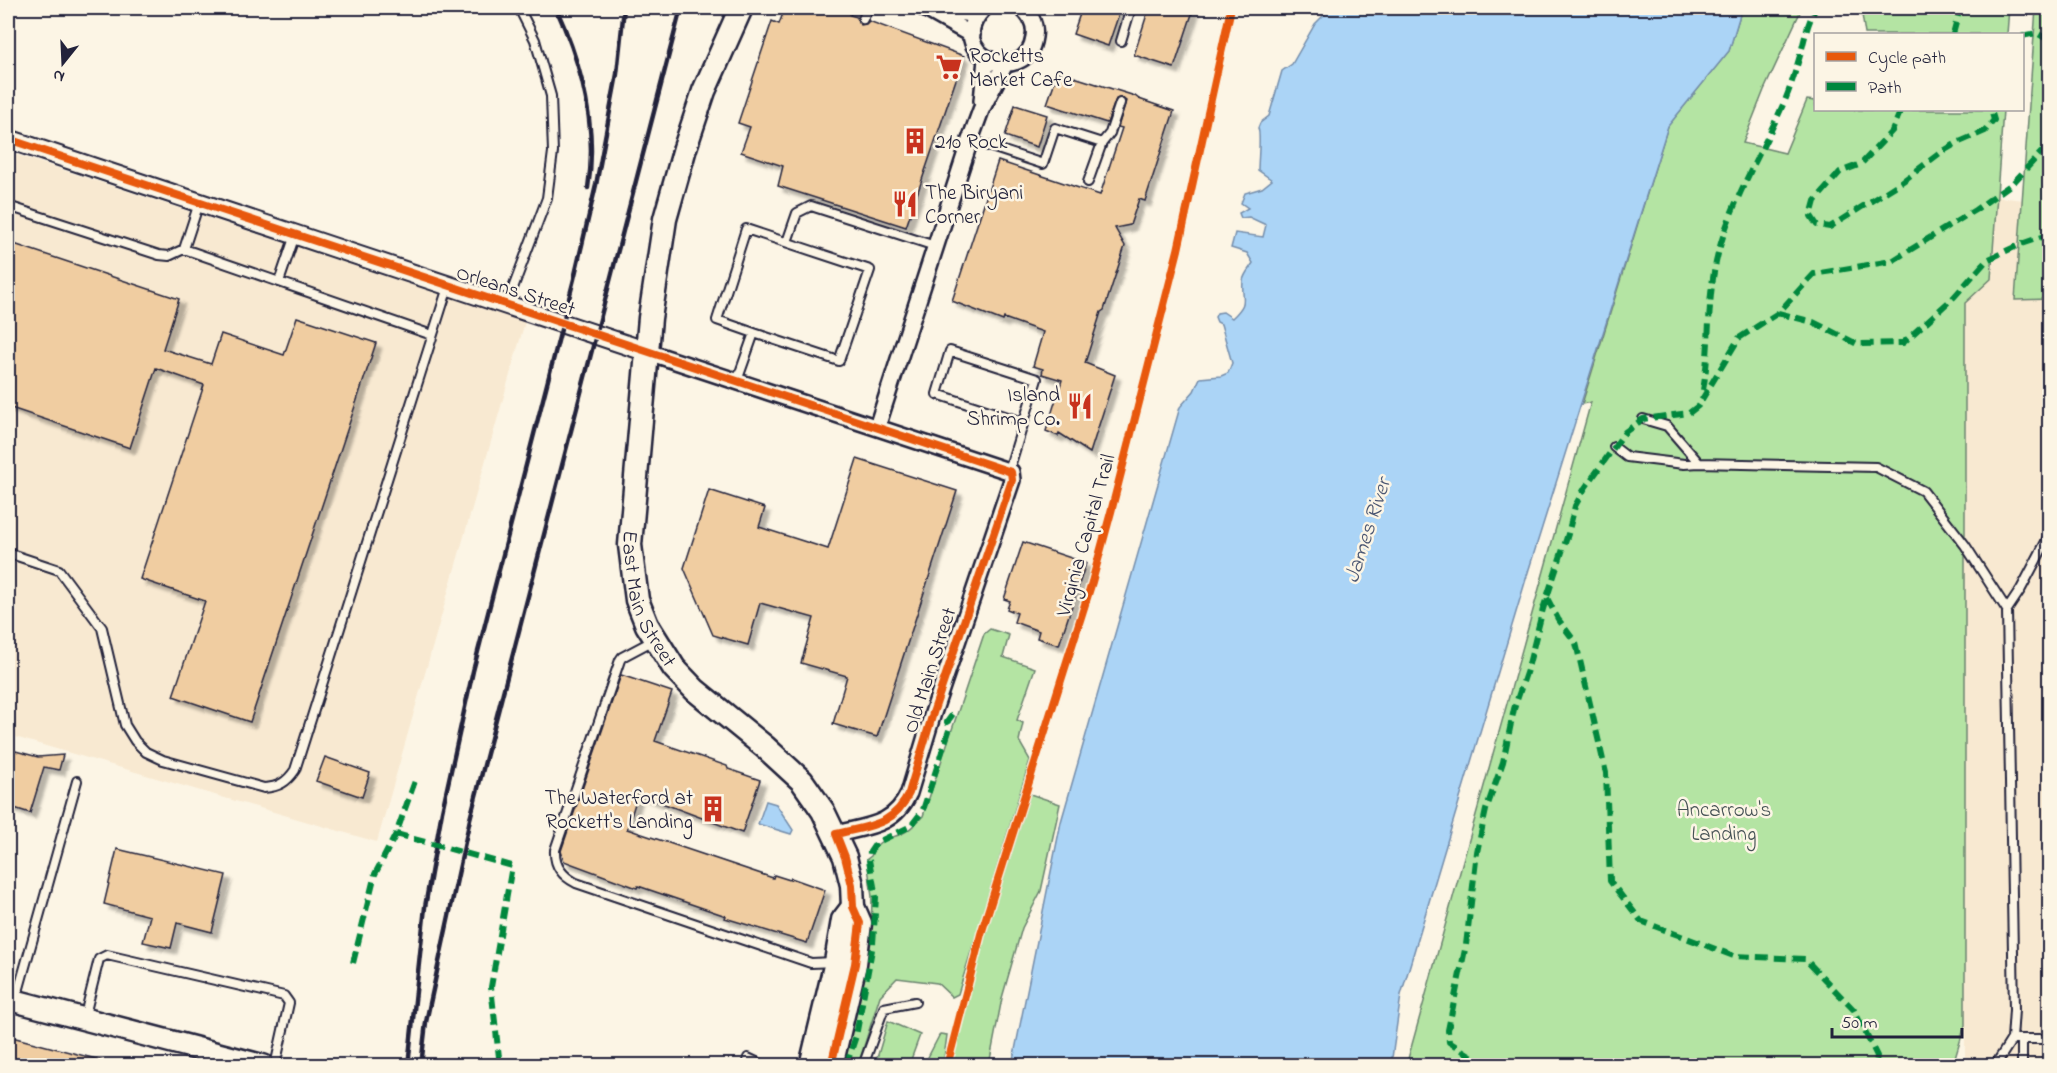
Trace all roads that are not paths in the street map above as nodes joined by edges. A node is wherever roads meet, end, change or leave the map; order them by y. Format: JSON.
{"nodes":[{"id":1,"x":519,"y":8,"type":"edge"},
{"id":2,"x":741,"y":8,"type":"edge"},
{"id":3,"x":868,"y":8,"type":"edge"},
{"id":4,"x":924,"y":8,"type":"edge"},
{"id":5,"x":933,"y":8,"type":"edge"},
{"id":6,"x":1024,"y":8,"type":"edge"},
{"id":7,"x":1131,"y":8,"type":"edge"},
{"id":8,"x":981,"y":11,"type":"edge"},
{"id":9,"x":863,"y":20,"type":"dead end"},
{"id":10,"x":972,"y":34,"type":"junction"},
{"id":11,"x":1121,"y":41,"type":"dead end"},
{"id":12,"x":986,"y":59,"type":"junction"},
{"id":13,"x":1005,"y":64,"type":"junction"},
{"id":14,"x":1120,"y":103,"type":"dead end"},
{"id":15,"x":981,"y":110,"type":"junction"},
{"id":16,"x":8,"y":139,"type":"edge"},
{"id":17,"x":970,"y":140,"type":"junction"},
{"id":18,"x":1102,"y":143,"type":"junction"},
{"id":19,"x":1088,"y":183,"type":"dead end"},
{"id":20,"x":199,"y":203,"type":"junction"},
{"id":21,"x":8,"y":206,"type":"edge"},
{"id":22,"x":295,"y":235,"type":"junction"},
{"id":23,"x":787,"y":242,"type":"junction"},
{"id":24,"x":935,"y":246,"type":"junction"},
{"id":25,"x":184,"y":249,"type":"junction"},
{"id":26,"x":279,"y":282,"type":"junction"},
{"id":27,"x":448,"y":286,"type":"junction"},
{"id":28,"x":506,"y":306,"type":"junction"},
{"id":29,"x":754,"y":333,"type":"junction"},
{"id":30,"x":432,"y":335,"type":"junction"},
{"id":31,"x":648,"y":352,"type":"junction"},
{"id":32,"x":737,"y":381,"type":"junction"},
{"id":33,"x":1643,"y":419,"type":"dead end"},
{"id":34,"x":1023,"y":422,"type":"junction"},
{"id":35,"x":877,"y":427,"type":"junction"},
{"id":36,"x":1614,"y":447,"type":"dead end"},
{"id":37,"x":1699,"y":464,"type":"junction"},
{"id":38,"x":1011,"y":472,"type":"junction"},
{"id":39,"x":2049,"y":534,"type":"edge"},
{"id":40,"x":8,"y":553,"type":"edge"},
{"id":41,"x":2007,"y":610,"type":"junction"},
{"id":42,"x":655,"y":640,"type":"junction"},
{"id":43,"x":77,"y":781,"type":"dead end"},
{"id":44,"x":836,"y":834,"type":"junction"},
{"id":45,"x":853,"y":907,"type":"junction"},
{"id":46,"x":836,"y":962,"type":"junction"},
{"id":47,"x":12,"y":1000,"type":"edge"},
{"id":48,"x":915,"y":1002,"type":"dead end"},
{"id":49,"x":84,"y":1019,"type":"junction"},
{"id":50,"x":2012,"y":1039,"type":"junction"},
{"id":51,"x":2022,"y":1039,"type":"junction"},
{"id":52,"x":2049,"y":1039,"type":"edge"},
{"id":53,"x":748,"y":1058,"type":"dead end"},
{"id":54,"x":264,"y":1065,"type":"edge"},
{"id":55,"x":275,"y":1065,"type":"edge"},
{"id":56,"x":765,"y":1065,"type":"edge"},
{"id":57,"x":812,"y":1065,"type":"edge"},
{"id":58,"x":831,"y":1065,"type":"edge"},
{"id":59,"x":863,"y":1065,"type":"edge"},
{"id":60,"x":1998,"y":1065,"type":"edge"},
{"id":61,"x":2022,"y":1065,"type":"edge"}],
"edges":[{"from":1,"to":28,"type":"lane"},
{"from":2,"to":31,"type":"main road","name":"East Main Street"},
{"from":3,"to":9,"type":"lane"},
{"from":4,"to":10,"type":"street"},
{"from":5,"to":8,"type":"street"},
{"from":6,"to":13,"type":"street"},
{"from":7,"to":11,"type":"lane"},
{"from":8,"to":10,"type":"street"},
{"from":10,"to":12,"type":"street"},
{"from":12,"to":13,"type":"street"},
{"from":12,"to":15,"type":"street"},
{"from":13,"to":15,"type":"street"},
{"from":14,"to":18,"type":"lane"},
{"from":15,"to":17,"type":"street"},
{"from":16,"to":20,"type":"street","name":"Orleans Street"},
{"from":17,"to":18,"type":"lane"},
{"from":17,"to":24,"type":"street"},
{"from":18,"to":19,"type":"lane"},
{"from":20,"to":22,"type":"street","name":"Orleans Street"},
{"from":20,"to":25,"type":"lane"},
{"from":21,"to":25,"type":"lane"},
{"from":22,"to":26,"type":"lane"},
{"from":22,"to":27,"type":"street","name":"Orleans Street"},
{"from":23,"to":24,"type":"lane"},
{"from":23,"to":29,"type":"lane"},
{"from":23,"to":29,"type":"lane"},
{"from":24,"to":35,"type":"street"},
{"from":25,"to":26,"type":"lane"},
{"from":26,"to":30,"type":"lane"},
{"from":27,"to":28,"type":"street","name":"Orleans Street"},
{"from":27,"to":30,"type":"lane"},
{"from":28,"to":31,"type":"street","name":"Orleans Street"},
{"from":29,"to":32,"type":"lane"},
{"from":30,"to":40,"type":"lane"},
{"from":31,"to":32,"type":"street","name":"Orleans Street"},
{"from":31,"to":42,"type":"main road","name":"East Main Street"},
{"from":32,"to":35,"type":"street","name":"Orleans Street"},
{"from":33,"to":37,"type":"lane"},
{"from":34,"to":34,"type":"lane"},
{"from":34,"to":38,"type":"lane"},
{"from":35,"to":38,"type":"street","name":"Orleans Street"},
{"from":36,"to":37,"type":"lane"},
{"from":37,"to":41,"type":"lane"},
{"from":38,"to":44,"type":"street","name":"Old Main Street"},
{"from":39,"to":41,"type":"lane"},
{"from":41,"to":50,"type":"lane"},
{"from":42,"to":44,"type":"main road","name":"East Main Street"},
{"from":42,"to":46,"type":"lane"},
{"from":43,"to":47,"type":"lane"},
{"from":44,"to":45,"type":"main road","name":"East Main Street"},
{"from":45,"to":46,"type":"main road"},
{"from":45,"to":58,"type":"main road","name":"East Main Street"},
{"from":46,"to":57,"type":"main road"},
{"from":47,"to":49,"type":"main road"},
{"from":48,"to":59,"type":"lane"},
{"from":49,"to":54,"type":"main road"},
{"from":49,"to":55,"type":"lane"},
{"from":50,"to":51,"type":"lane"},
{"from":50,"to":60,"type":"lane"},
{"from":51,"to":52,"type":"lane"},
{"from":51,"to":61,"type":"lane"},
{"from":53,"to":56,"type":"lane"}]}
